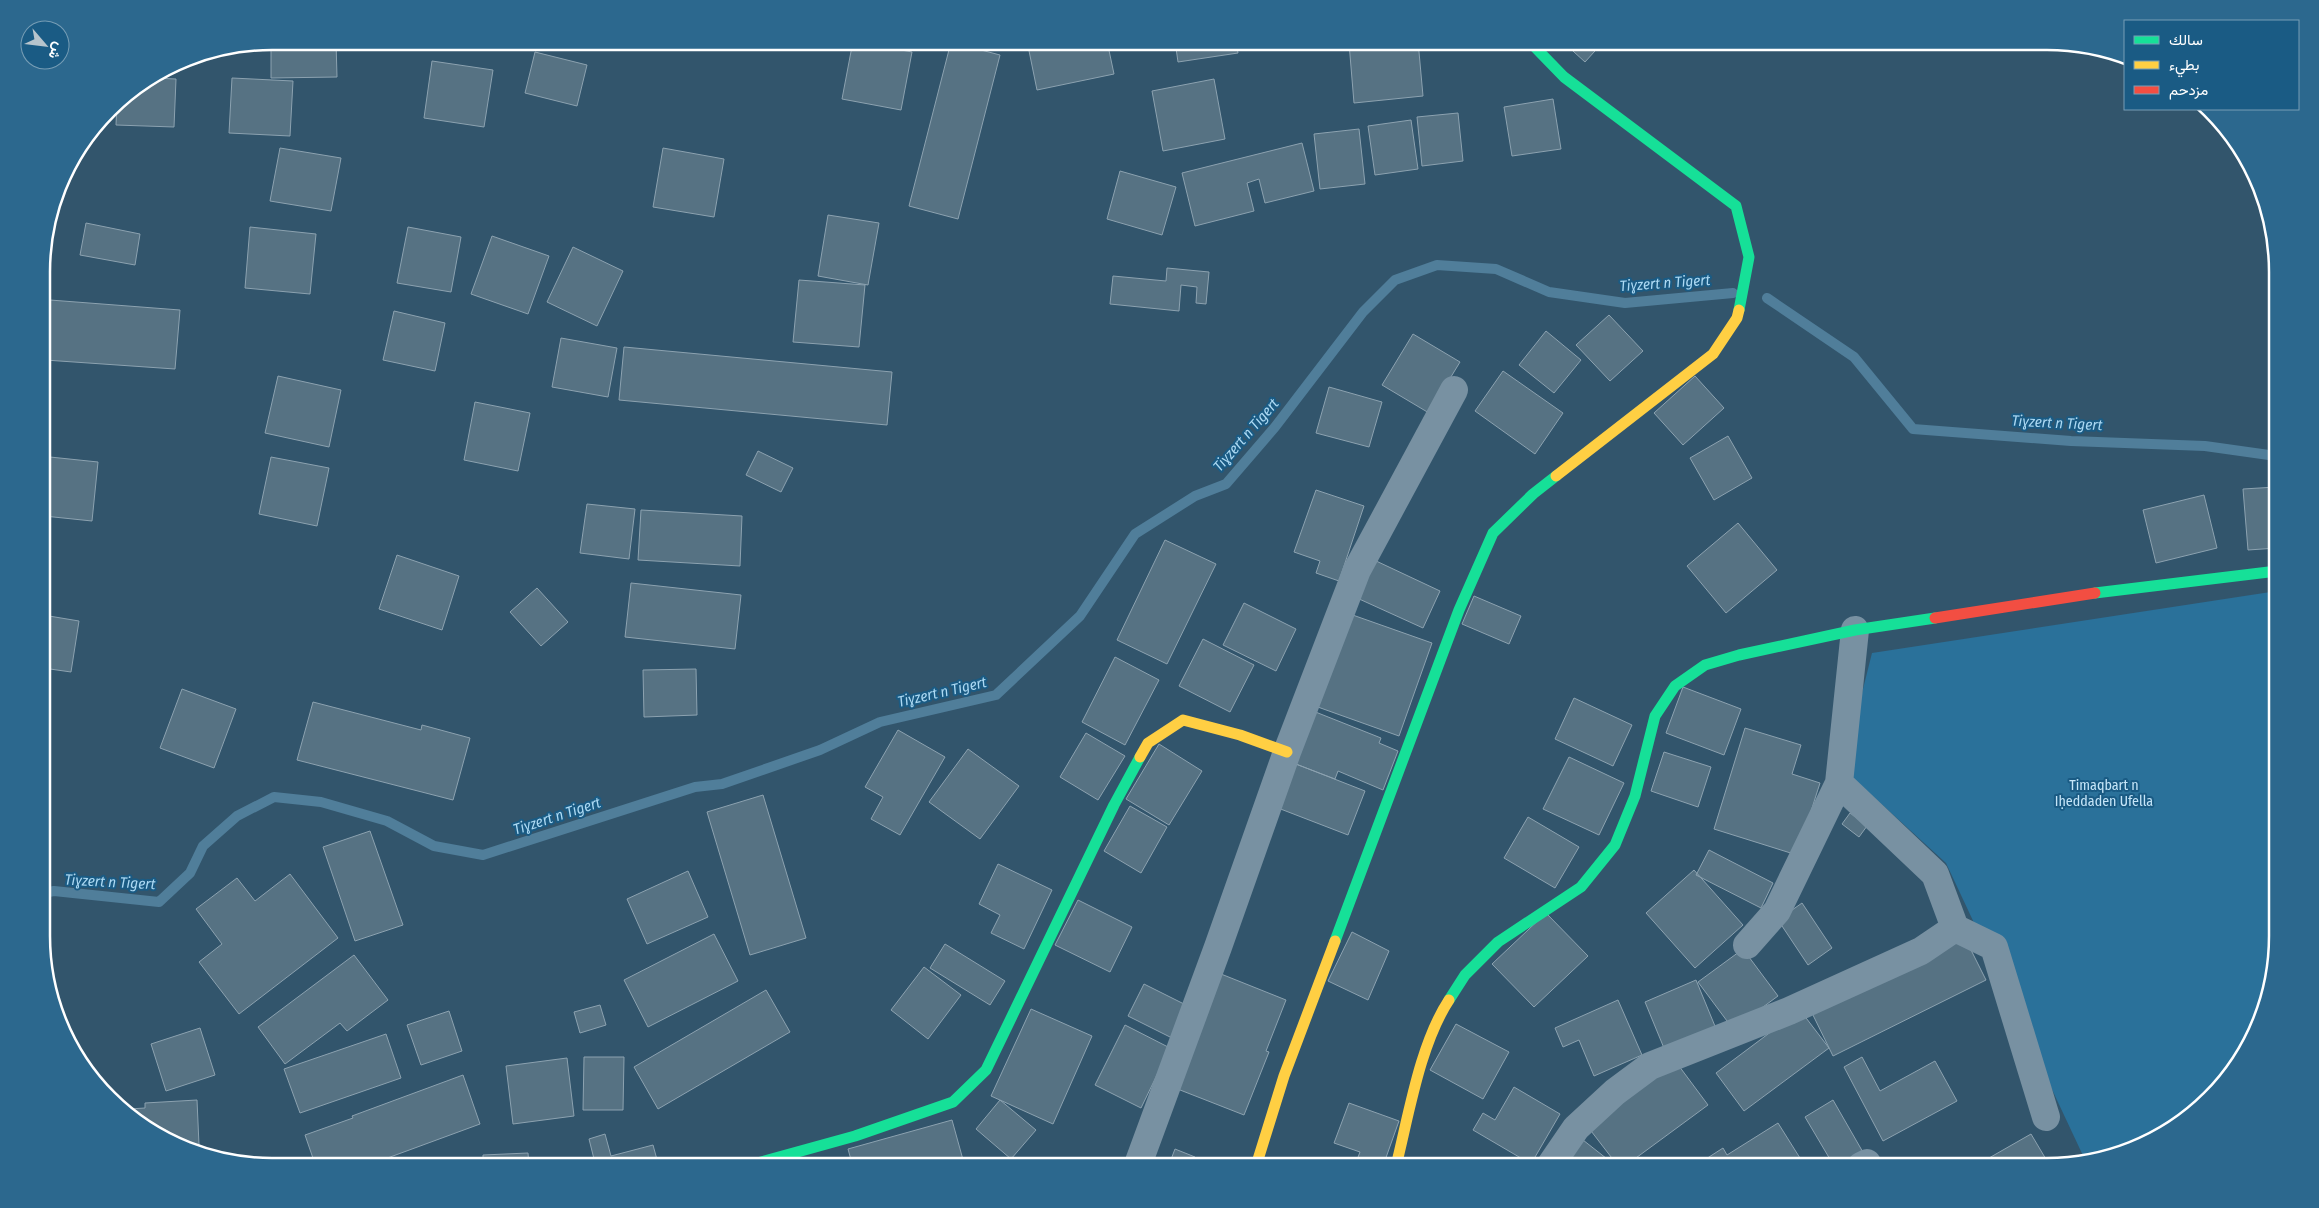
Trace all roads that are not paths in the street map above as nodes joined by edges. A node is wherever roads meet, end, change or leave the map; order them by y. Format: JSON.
{"nodes":[{"id":1,"x":1538,"y":50,"type":"edge"},
{"id":2,"x":1454,"y":390,"type":"dead end"},
{"id":3,"x":2269,"y":572,"type":"edge"},
{"id":4,"x":1855,"y":630,"type":"junction"},
{"id":5,"x":1287,"y":752,"type":"junction"},
{"id":6,"x":1839,"y":783,"type":"junction"},
{"id":7,"x":1954,"y":928,"type":"junction"},
{"id":8,"x":1747,"y":945,"type":"dead end"},
{"id":9,"x":2046,"y":1116,"type":"dead end"},
{"id":10,"x":776,"y":1158,"type":"edge"},
{"id":11,"x":1140,"y":1158,"type":"edge"},
{"id":12,"x":1258,"y":1158,"type":"edge"},
{"id":13,"x":1398,"y":1158,"type":"edge"},
{"id":14,"x":1555,"y":1158,"type":"edge"}],
"edges":[{"from":1,"to":12,"type":"street"},
{"from":2,"to":5,"type":"street"},
{"from":3,"to":4,"type":"street"},
{"from":4,"to":6,"type":"street"},
{"from":4,"to":13,"type":"street"},
{"from":5,"to":10,"type":"street"},
{"from":5,"to":11,"type":"street"},
{"from":6,"to":7,"type":"street"},
{"from":6,"to":8,"type":"street"},
{"from":7,"to":9,"type":"street"},
{"from":7,"to":14,"type":"street"}]}
